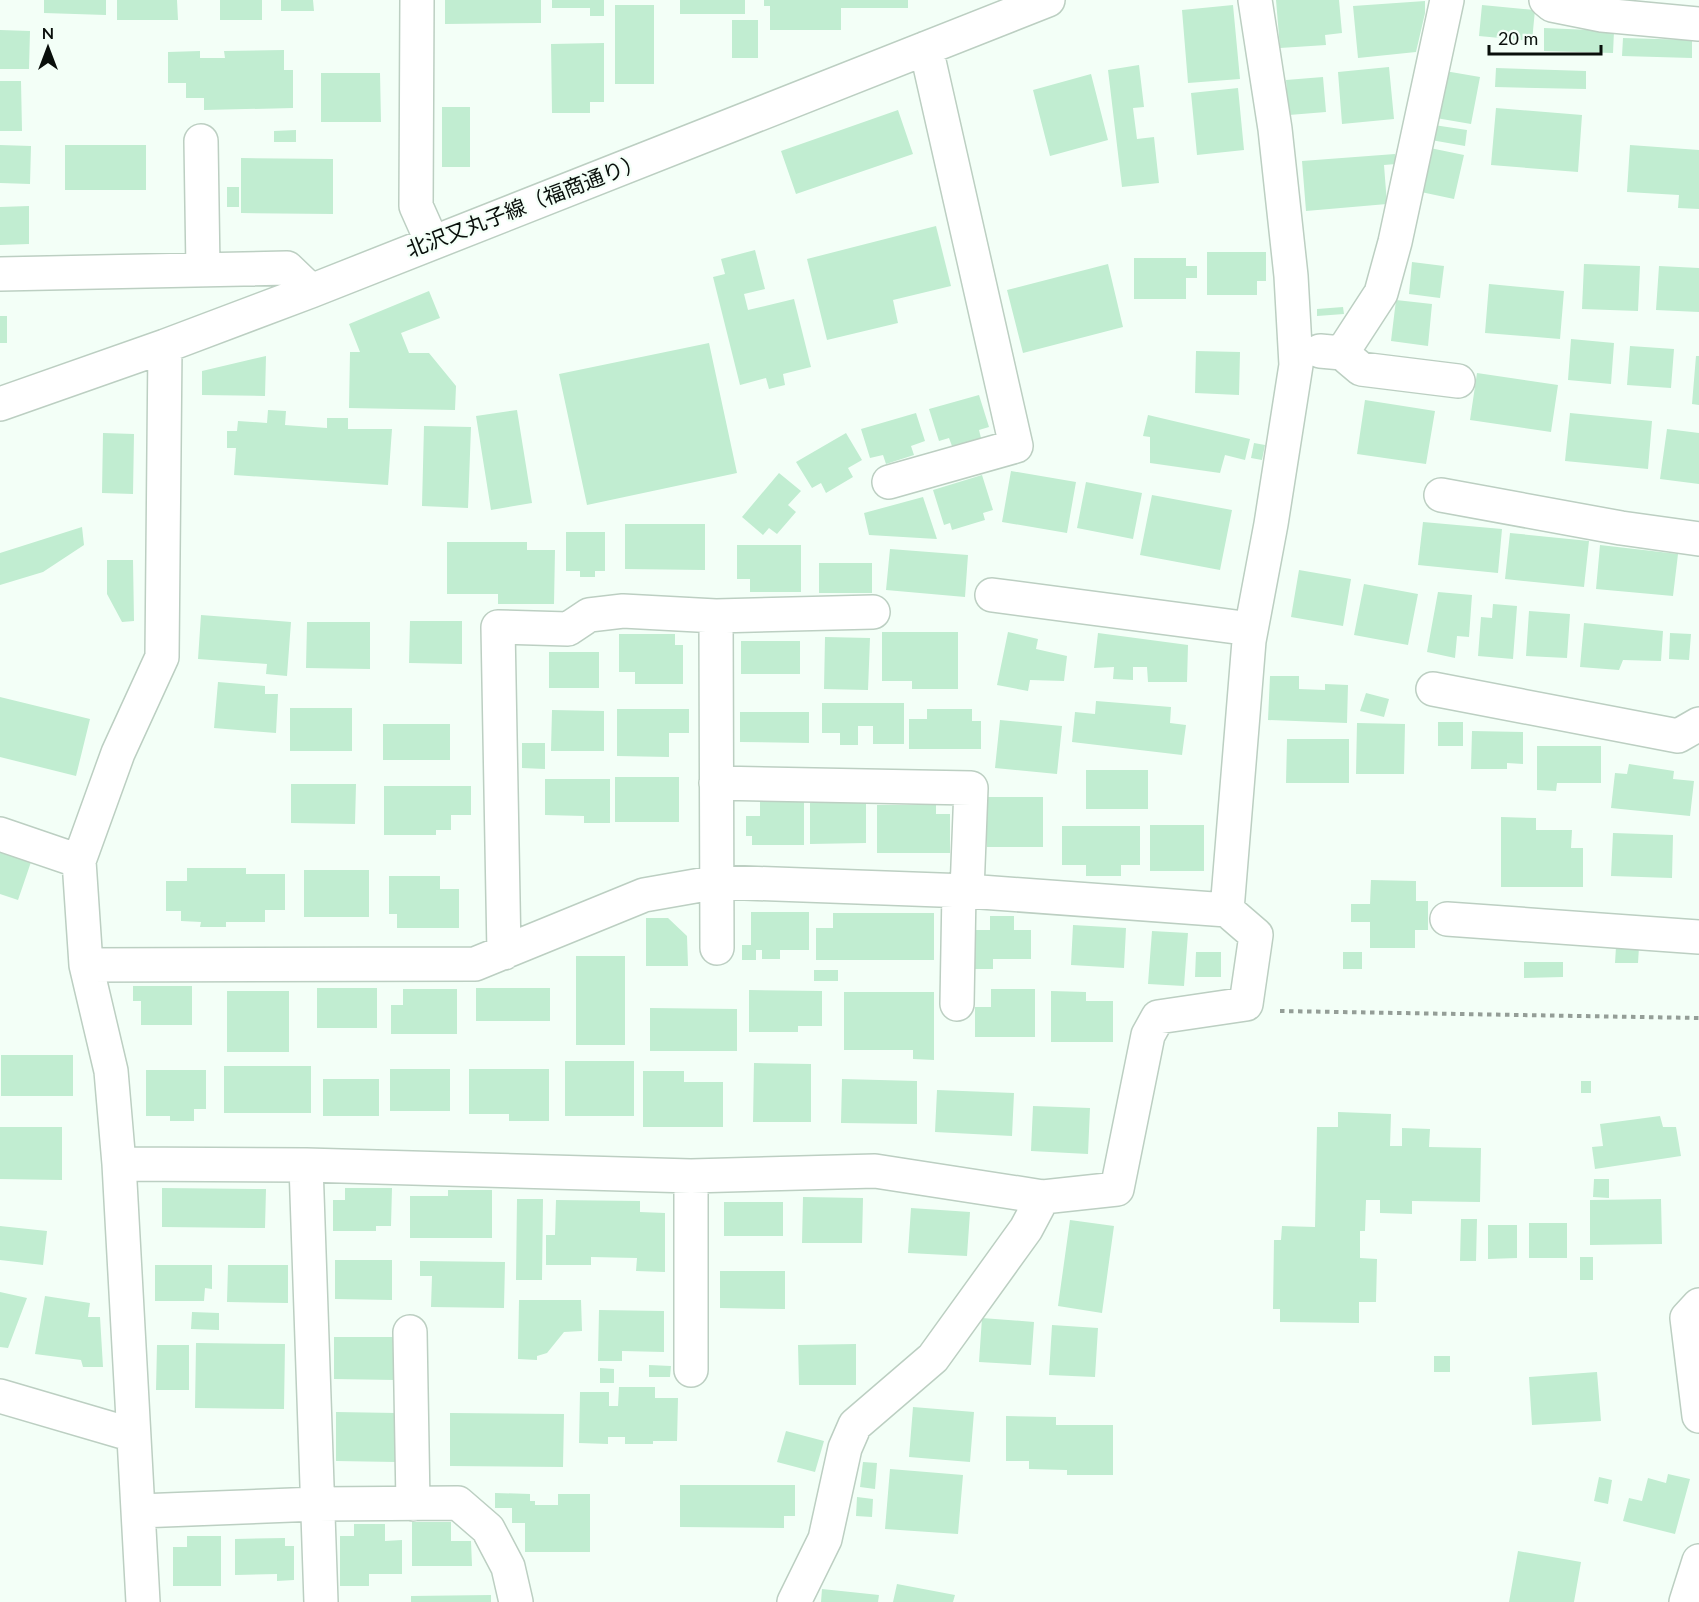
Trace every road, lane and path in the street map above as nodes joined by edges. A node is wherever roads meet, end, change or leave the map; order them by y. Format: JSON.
{"nodes":[{"id":1,"x":417,"y":0,"type":"edge"},
{"id":2,"x":1048,"y":0,"type":"edge"},
{"id":3,"x":1255,"y":0,"type":"edge"},
{"id":4,"x":1447,"y":0,"type":"edge"},
{"id":5,"x":1546,"y":0,"type":"edge"},
{"id":6,"x":1699,"y":24,"type":"edge"},
{"id":7,"x":926,"y":48,"type":"junction"},
{"id":8,"x":201,"y":141,"type":"dead end"},
{"id":9,"x":432,"y":242,"type":"junction"},
{"id":10,"x":203,"y":269,"type":"junction"},
{"id":11,"x":0,"y":274,"type":"edge"},
{"id":12,"x":311,"y":291,"type":"junction"},
{"id":13,"x":165,"y":346,"type":"junction"},
{"id":14,"x":1295,"y":348,"type":"junction"},
{"id":15,"x":1342,"y":353,"type":"junction"},
{"id":16,"x":1458,"y":381,"type":"dead end"},
{"id":17,"x":0,"y":404,"type":"edge"},
{"id":18,"x":888,"y":482,"type":"dead end"},
{"id":19,"x":1441,"y":495,"type":"dead end"},
{"id":20,"x":1699,"y":539,"type":"edge"},
{"id":21,"x":992,"y":596,"type":"dead end"},
{"id":22,"x":873,"y":612,"type":"dead end"},
{"id":23,"x":716,"y":616,"type":"junction"},
{"id":24,"x":1251,"y":629,"type":"junction"},
{"id":25,"x":1433,"y":689,"type":"dead end"},
{"id":26,"x":1699,"y":724,"type":"edge"},
{"id":27,"x":716,"y":783,"type":"junction"},
{"id":28,"x":0,"y":834,"type":"edge"},
{"id":29,"x":79,"y":861,"type":"junction"},
{"id":30,"x":718,"y":882,"type":"junction"},
{"id":31,"x":963,"y":891,"type":"junction"},
{"id":32,"x":1227,"y":910,"type":"junction"},
{"id":33,"x":1447,"y":919,"type":"dead end"},
{"id":34,"x":1699,"y":937,"type":"edge"},
{"id":35,"x":717,"y":948,"type":"dead end"},
{"id":36,"x":504,"y":953,"type":"junction"},
{"id":37,"x":86,"y":965,"type":"junction"},
{"id":38,"x":957,"y":1004,"type":"dead end"},
{"id":39,"x":1246,"y":1004,"type":"junction"},
{"id":40,"x":1699,"y":1018,"type":"edge"},
{"id":41,"x":118,"y":1164,"type":"junction"},
{"id":42,"x":306,"y":1165,"type":"junction"},
{"id":43,"x":691,"y":1176,"type":"junction"},
{"id":44,"x":1042,"y":1197,"type":"junction"},
{"id":45,"x":1698,"y":1306,"type":"edge"},
{"id":46,"x":410,"y":1332,"type":"dead end"},
{"id":47,"x":691,"y":1370,"type":"dead end"},
{"id":48,"x":0,"y":1396,"type":"edge"},
{"id":49,"x":1699,"y":1416,"type":"edge"},
{"id":50,"x":134,"y":1436,"type":"junction"},
{"id":51,"x":317,"y":1504,"type":"junction"},
{"id":52,"x":413,"y":1504,"type":"junction"},
{"id":53,"x":139,"y":1510,"type":"junction"},
{"id":54,"x":1699,"y":1562,"type":"edge"},
{"id":55,"x":143,"y":1602,"type":"edge"},
{"id":56,"x":321,"y":1602,"type":"edge"},
{"id":57,"x":516,"y":1602,"type":"edge"},
{"id":58,"x":794,"y":1602,"type":"edge"},
{"id":59,"x":1686,"y":1602,"type":"edge"}],
"edges":[{"from":1,"to":9,"type":"street"},
{"from":2,"to":7,"type":"street","name":"北沢又丸子線（福商通り）"},
{"from":3,"to":14,"type":"street"},
{"from":4,"to":15,"type":"street"},
{"from":5,"to":6,"type":"street"},
{"from":7,"to":9,"type":"street","name":"北沢又丸子線（福商通り）"},
{"from":7,"to":18,"type":"street"},
{"from":8,"to":10,"type":"street"},
{"from":9,"to":12,"type":"street","name":"北沢又丸子線（福商通り）"},
{"from":10,"to":11,"type":"street"},
{"from":10,"to":12,"type":"street"},
{"from":12,"to":13,"type":"street","name":"北沢又丸子線（福商通り）"},
{"from":13,"to":17,"type":"street","name":"北沢又丸子線（福商通り）"},
{"from":13,"to":29,"type":"street"},
{"from":14,"to":15,"type":"street"},
{"from":14,"to":24,"type":"street"},
{"from":15,"to":16,"type":"street"},
{"from":19,"to":20,"type":"street"},
{"from":21,"to":24,"type":"street"},
{"from":22,"to":23,"type":"street"},
{"from":23,"to":27,"type":"street"},
{"from":23,"to":36,"type":"street"},
{"from":24,"to":32,"type":"street"},
{"from":25,"to":26,"type":"street"},
{"from":27,"to":30,"type":"street"},
{"from":27,"to":31,"type":"street"},
{"from":28,"to":29,"type":"street"},
{"from":29,"to":37,"type":"street"},
{"from":30,"to":31,"type":"street"},
{"from":30,"to":35,"type":"street"},
{"from":30,"to":36,"type":"street"},
{"from":31,"to":32,"type":"street"},
{"from":31,"to":38,"type":"street"},
{"from":32,"to":39,"type":"street"},
{"from":33,"to":34,"type":"street"},
{"from":36,"to":37,"type":"street"},
{"from":37,"to":41,"type":"street"},
{"from":39,"to":40,"type":"path"},
{"from":39,"to":44,"type":"street"},
{"from":41,"to":42,"type":"street"},
{"from":41,"to":50,"type":"street"},
{"from":42,"to":43,"type":"street"},
{"from":42,"to":51,"type":"street"},
{"from":43,"to":44,"type":"street"},
{"from":43,"to":47,"type":"street"},
{"from":44,"to":58,"type":"street"},
{"from":45,"to":49,"type":"street"},
{"from":46,"to":52,"type":"street"},
{"from":48,"to":50,"type":"street"},
{"from":50,"to":53,"type":"street"},
{"from":51,"to":52,"type":"street"},
{"from":51,"to":53,"type":"street"},
{"from":51,"to":56,"type":"street"},
{"from":52,"to":57,"type":"street"},
{"from":53,"to":55,"type":"street"},
{"from":54,"to":59,"type":"street"}]}
